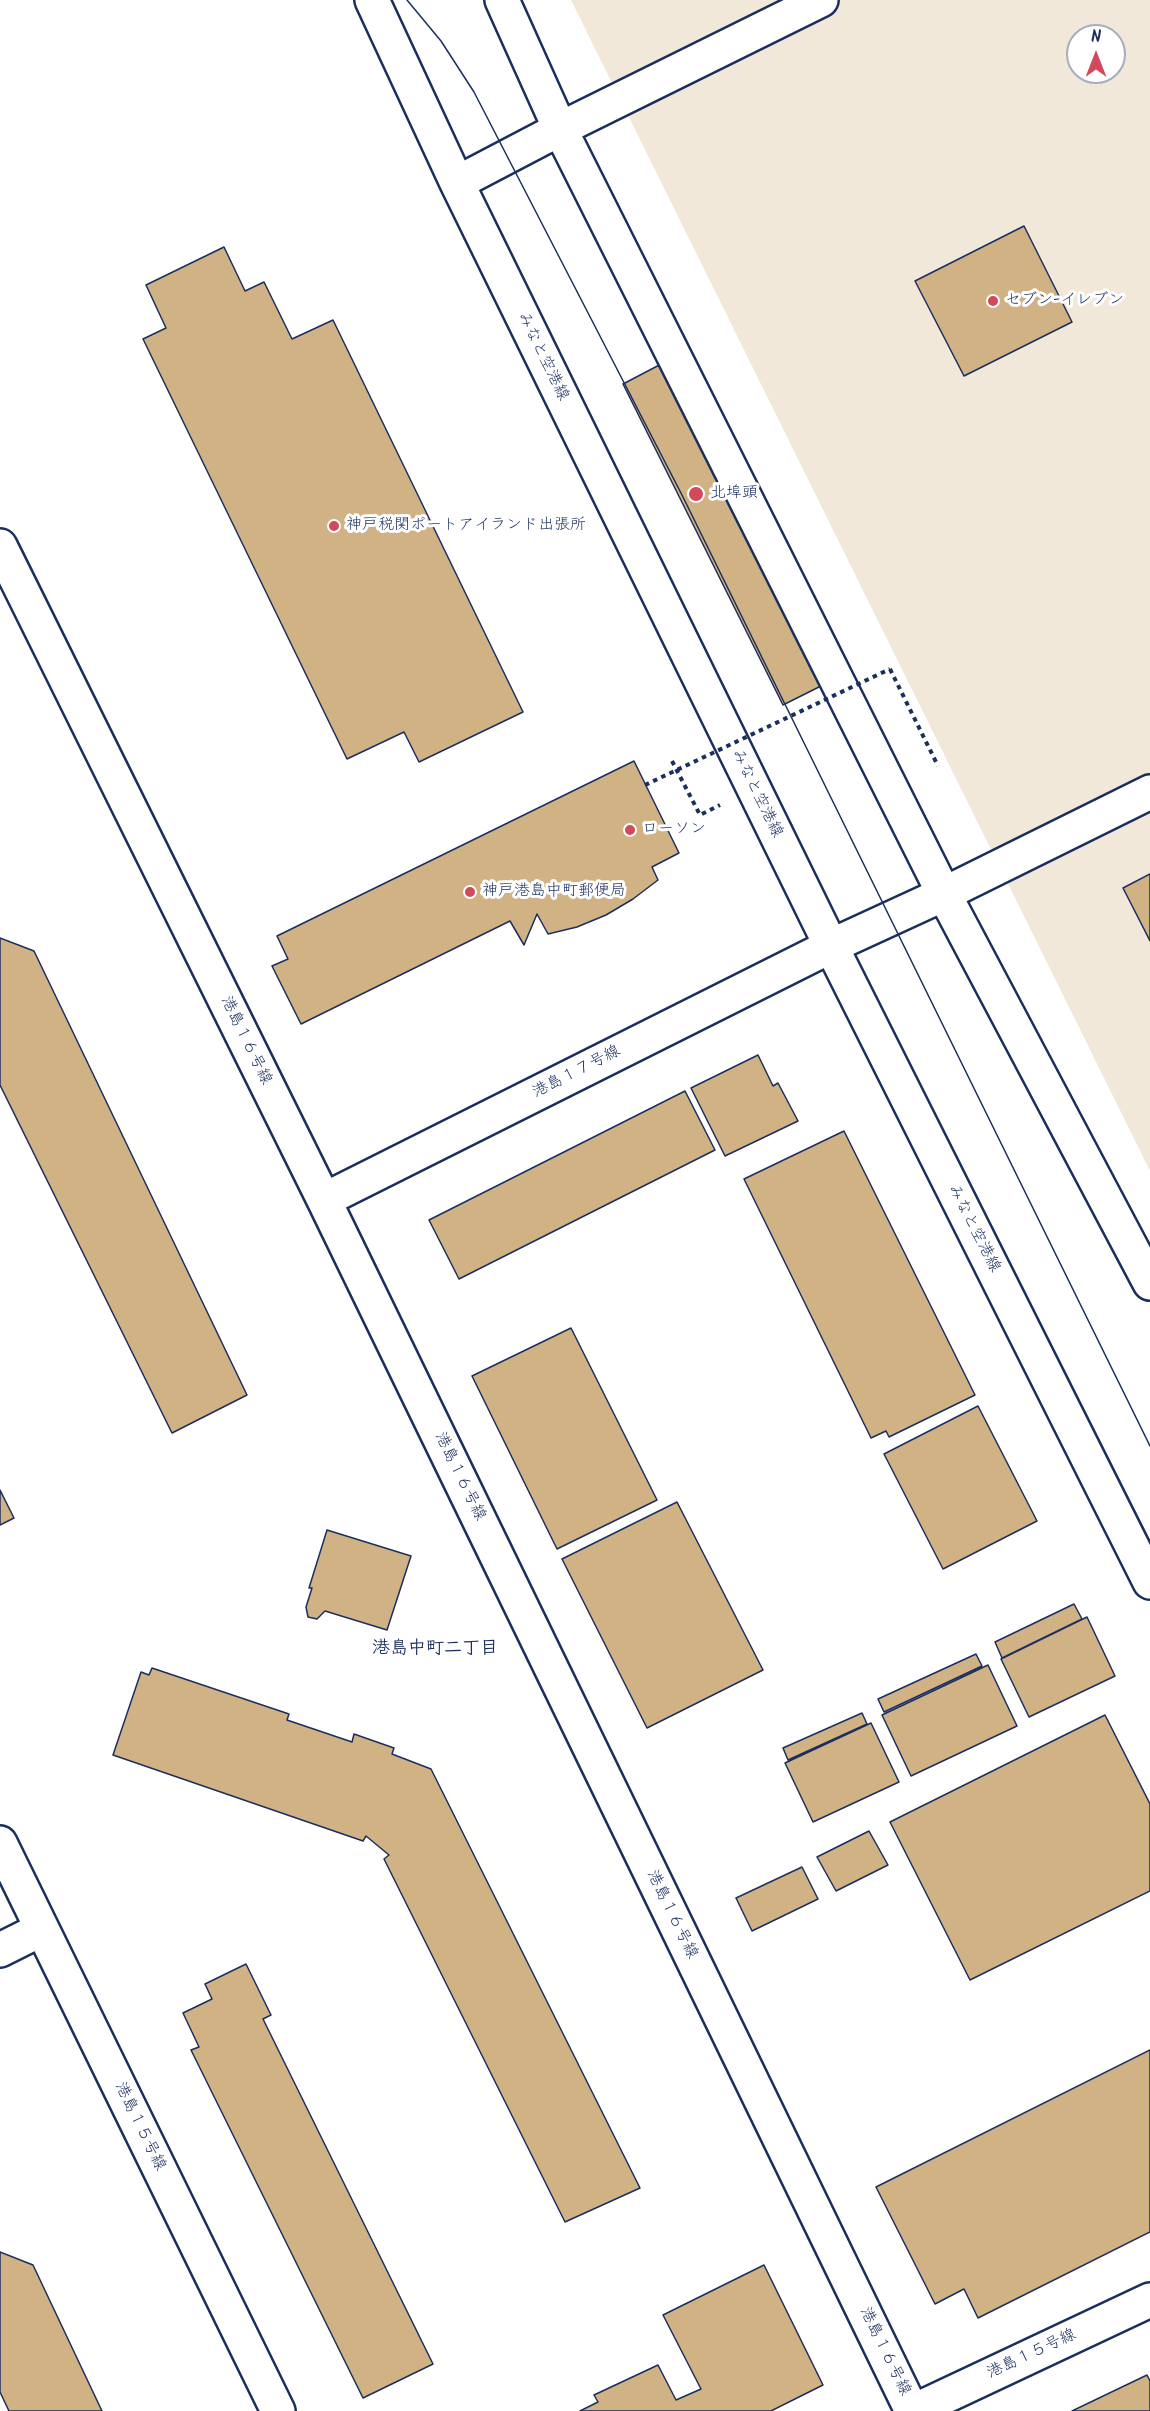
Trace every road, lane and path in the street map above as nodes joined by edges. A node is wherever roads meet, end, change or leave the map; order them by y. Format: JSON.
{"nodes":[{"id":1,"x":355,"y":0,"type":"edge"},
{"id":2,"x":502,"y":0,"type":"edge"},
{"id":3,"x":821,"y":0,"type":"edge"},
{"id":4,"x":378,"y":14,"type":"edge"},
{"id":5,"x":560,"y":129,"type":"junction"},
{"id":6,"x":457,"y":183,"type":"junction"},
{"id":7,"x":0,"y":546,"type":"edge"},
{"id":8,"x":696,"y":759,"type":"junction"},
{"id":9,"x":672,"y":761,"type":"dead end"},
{"id":10,"x":939,"y":766,"type":"dead end"},
{"id":11,"x":701,"y":768,"type":"dead end"},
{"id":12,"x":645,"y":785,"type":"dead end"},
{"id":13,"x":1150,"y":792,"type":"edge"},
{"id":14,"x":716,"y":795,"type":"dead end"},
{"id":15,"x":945,"y":894,"type":"junction"},
{"id":16,"x":831,"y":946,"type":"junction"},
{"id":17,"x":324,"y":1200,"type":"junction"},
{"id":18,"x":1150,"y":1283,"type":"edge"},
{"id":19,"x":1150,"y":1582,"type":"edge"},
{"id":20,"x":0,"y":1843,"type":"edge"},
{"id":21,"x":42,"y":1929,"type":"junction"},
{"id":22,"x":0,"y":1950,"type":"edge"},
{"id":23,"x":1150,"y":2300,"type":"edge"},
{"id":24,"x":278,"y":2411,"type":"edge"},
{"id":25,"x":913,"y":2411,"type":"edge"}],
"edges":[{"from":1,"to":4,"type":"street","name":"みなと空港線"},
{"from":2,"to":5,"type":"street"},
{"from":3,"to":5,"type":"street"},
{"from":4,"to":6,"type":"street","name":"みなと空港線"},
{"from":5,"to":6,"type":"street"},
{"from":5,"to":15,"type":"street"},
{"from":6,"to":16,"type":"street","name":"みなと空港線"},
{"from":7,"to":17,"type":"street","name":"港島１６号線"},
{"from":8,"to":10,"type":"path","bridge":true},
{"from":8,"to":11,"type":"path","bridge":true},
{"from":8,"to":12,"type":"path","bridge":true},
{"from":9,"to":14,"type":"path"},
{"from":13,"to":15,"type":"street","name":"港島１７号線"},
{"from":15,"to":16,"type":"street","name":"港島１７号線"},
{"from":15,"to":18,"type":"street"},
{"from":16,"to":17,"type":"street","name":"港島１７号線"},
{"from":16,"to":19,"type":"street","name":"みなと空港線"},
{"from":17,"to":25,"type":"street","name":"港島１６号線"},
{"from":20,"to":21,"type":"street","name":"港島１５号線"},
{"from":21,"to":22,"type":"street"},
{"from":21,"to":24,"type":"street","name":"港島１５号線"},
{"from":23,"to":25,"type":"street","name":"港島１５号線"}]}
